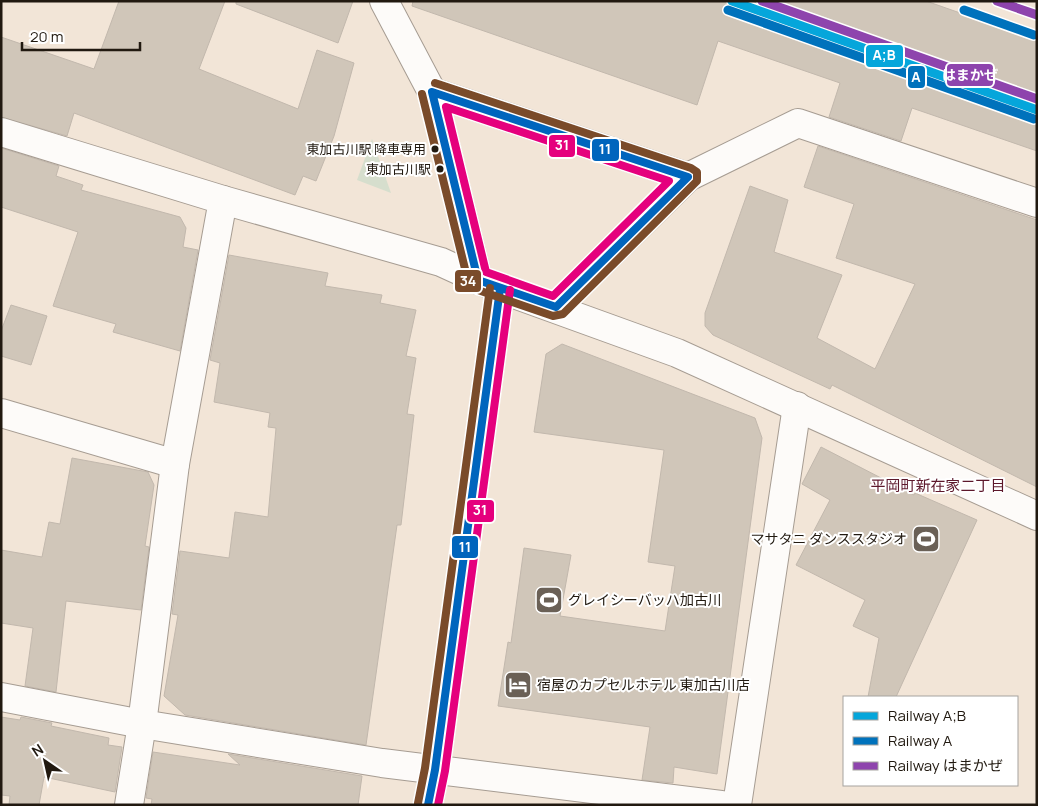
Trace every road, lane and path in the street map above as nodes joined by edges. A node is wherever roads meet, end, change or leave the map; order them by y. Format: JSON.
{"nodes":[{"id":1,"x":384,"y":1,"type":"edge"},
{"id":2,"x":432,"y":92,"type":"junction"},
{"id":3,"x":1,"y":132,"type":"edge"},
{"id":4,"x":688,"y":177,"type":"junction"},
{"id":5,"x":223,"y":200,"type":"junction"},
{"id":6,"x":1037,"y":202,"type":"edge"},
{"id":7,"x":489,"y":284,"type":"junction"},
{"id":8,"x":556,"y":307,"type":"junction"},
{"id":9,"x":797,"y":406,"type":"junction"},
{"id":10,"x":1,"y":414,"type":"edge"},
{"id":11,"x":175,"y":464,"type":"junction"},
{"id":12,"x":1037,"y":516,"type":"edge"},
{"id":13,"x":1,"y":697,"type":"edge"},
{"id":14,"x":142,"y":724,"type":"junction"},
{"id":15,"x":435,"y":770,"type":"junction"},
{"id":16,"x":129,"y":805,"type":"edge"},
{"id":17,"x":428,"y":805,"type":"edge"},
{"id":18,"x":721,"y":805,"type":"edge"},
{"id":19,"x":737,"y":805,"type":"edge"}],
"edges":[{"from":1,"to":2,"type":"street"},
{"from":2,"to":4,"type":"street"},
{"from":2,"to":7,"type":"street"},
{"from":3,"to":5,"type":"street"},
{"from":4,"to":6,"type":"street"},
{"from":4,"to":8,"type":"street"},
{"from":5,"to":7,"type":"street"},
{"from":5,"to":11,"type":"street"},
{"from":7,"to":8,"type":"street"},
{"from":7,"to":15,"type":"street"},
{"from":8,"to":9,"type":"street"},
{"from":9,"to":12,"type":"street"},
{"from":9,"to":19,"type":"street"},
{"from":10,"to":11,"type":"street"},
{"from":11,"to":14,"type":"street"},
{"from":13,"to":14,"type":"street"},
{"from":14,"to":15,"type":"street"},
{"from":14,"to":16,"type":"street"},
{"from":15,"to":17,"type":"street"},
{"from":15,"to":18,"type":"street"}]}
